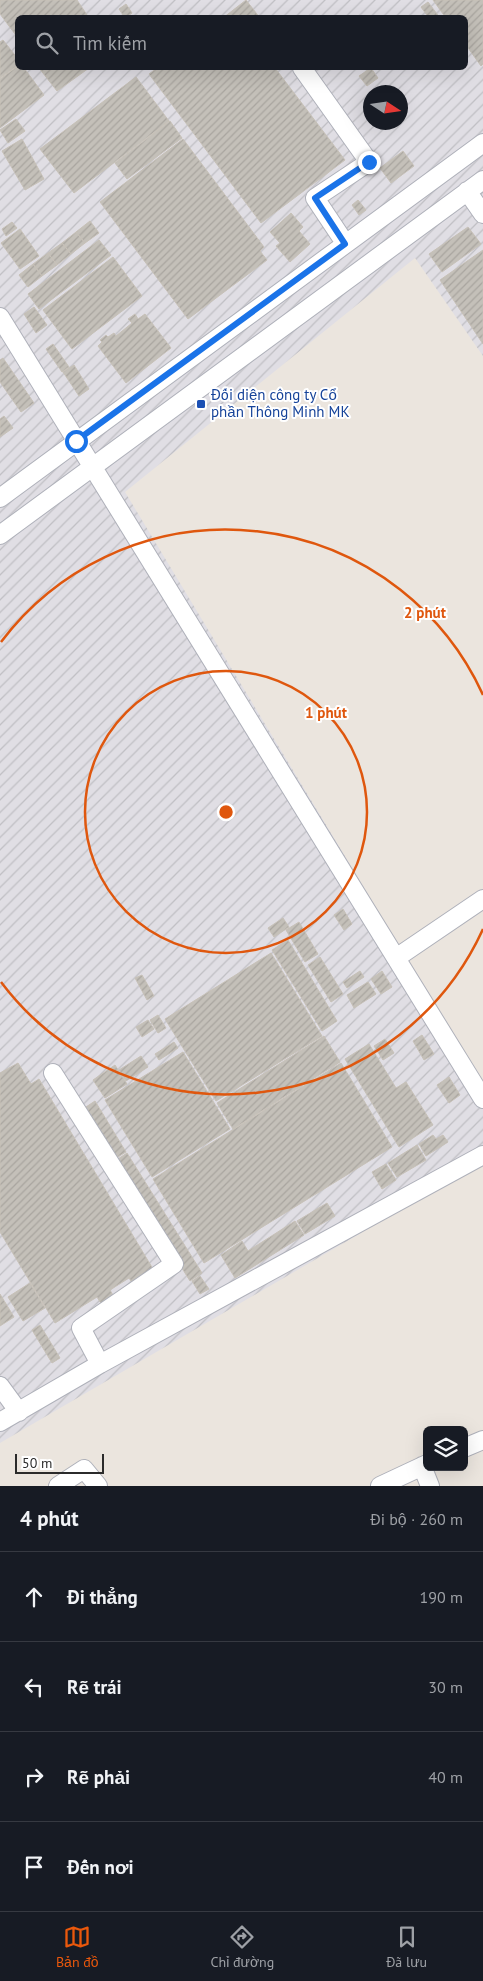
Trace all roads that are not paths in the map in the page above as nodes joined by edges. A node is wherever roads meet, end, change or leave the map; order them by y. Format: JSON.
{"nodes":[{"id":1,"x":303,"y":70,"type":"edge"},
{"id":2,"x":483,"y":143,"type":"edge"},
{"id":3,"x":483,"y":180,"type":"edge"},
{"id":4,"x":467,"y":191,"type":"junction"},
{"id":5,"x":483,"y":214,"type":"edge"},
{"id":6,"x":345,"y":244,"type":"junction"},
{"id":7,"x":0,"y":317,"type":"edge"},
{"id":8,"x":76,"y":441,"type":"junction"},
{"id":9,"x":92,"y":466,"type":"junction"},
{"id":10,"x":0,"y":498,"type":"edge"},
{"id":11,"x":0,"y":535,"type":"edge"},
{"id":12,"x":483,"y":899,"type":"edge"},
{"id":13,"x":396,"y":958,"type":"junction"},
{"id":14,"x":53,"y":1073,"type":"dead end"},
{"id":15,"x":483,"y":1099,"type":"edge"},
{"id":16,"x":483,"y":1155,"type":"edge"},
{"id":17,"x":100,"y":1364,"type":"junction"},
{"id":18,"x":0,"y":1386,"type":"edge"},
{"id":19,"x":19,"y":1412,"type":"junction"},
{"id":20,"x":0,"y":1422,"type":"edge"},
{"id":21,"x":483,"y":1440,"type":"edge"},
{"id":22,"x":468,"y":1446,"type":"edge"},
{"id":23,"x":423,"y":1465,"type":"edge"},
{"id":24,"x":426,"y":1471,"type":"edge"},
{"id":25,"x":58,"y":1486,"type":"edge"},
{"id":26,"x":98,"y":1486,"type":"edge"},
{"id":27,"x":380,"y":1486,"type":"edge"},
{"id":28,"x":430,"y":1486,"type":"edge"}],
"edges":[{"from":1,"to":6,"type":"street"},
{"from":2,"to":6,"type":"street"},
{"from":3,"to":4,"type":"street"},
{"from":4,"to":5,"type":"street"},
{"from":4,"to":9,"type":"street"},
{"from":6,"to":8,"type":"street"},
{"from":7,"to":8,"type":"street"},
{"from":8,"to":9,"type":"street"},
{"from":8,"to":10,"type":"street"},
{"from":9,"to":11,"type":"street"},
{"from":9,"to":13,"type":"street"},
{"from":12,"to":13,"type":"street"},
{"from":13,"to":15,"type":"street"},
{"from":14,"to":17,"type":"street"},
{"from":16,"to":17,"type":"street"},
{"from":17,"to":19,"type":"street"},
{"from":18,"to":19,"type":"street"},
{"from":19,"to":20,"type":"street"},
{"from":21,"to":22,"type":"street"},
{"from":23,"to":27,"type":"street"},
{"from":24,"to":28,"type":"street"},
{"from":25,"to":26,"type":"street"}]}
